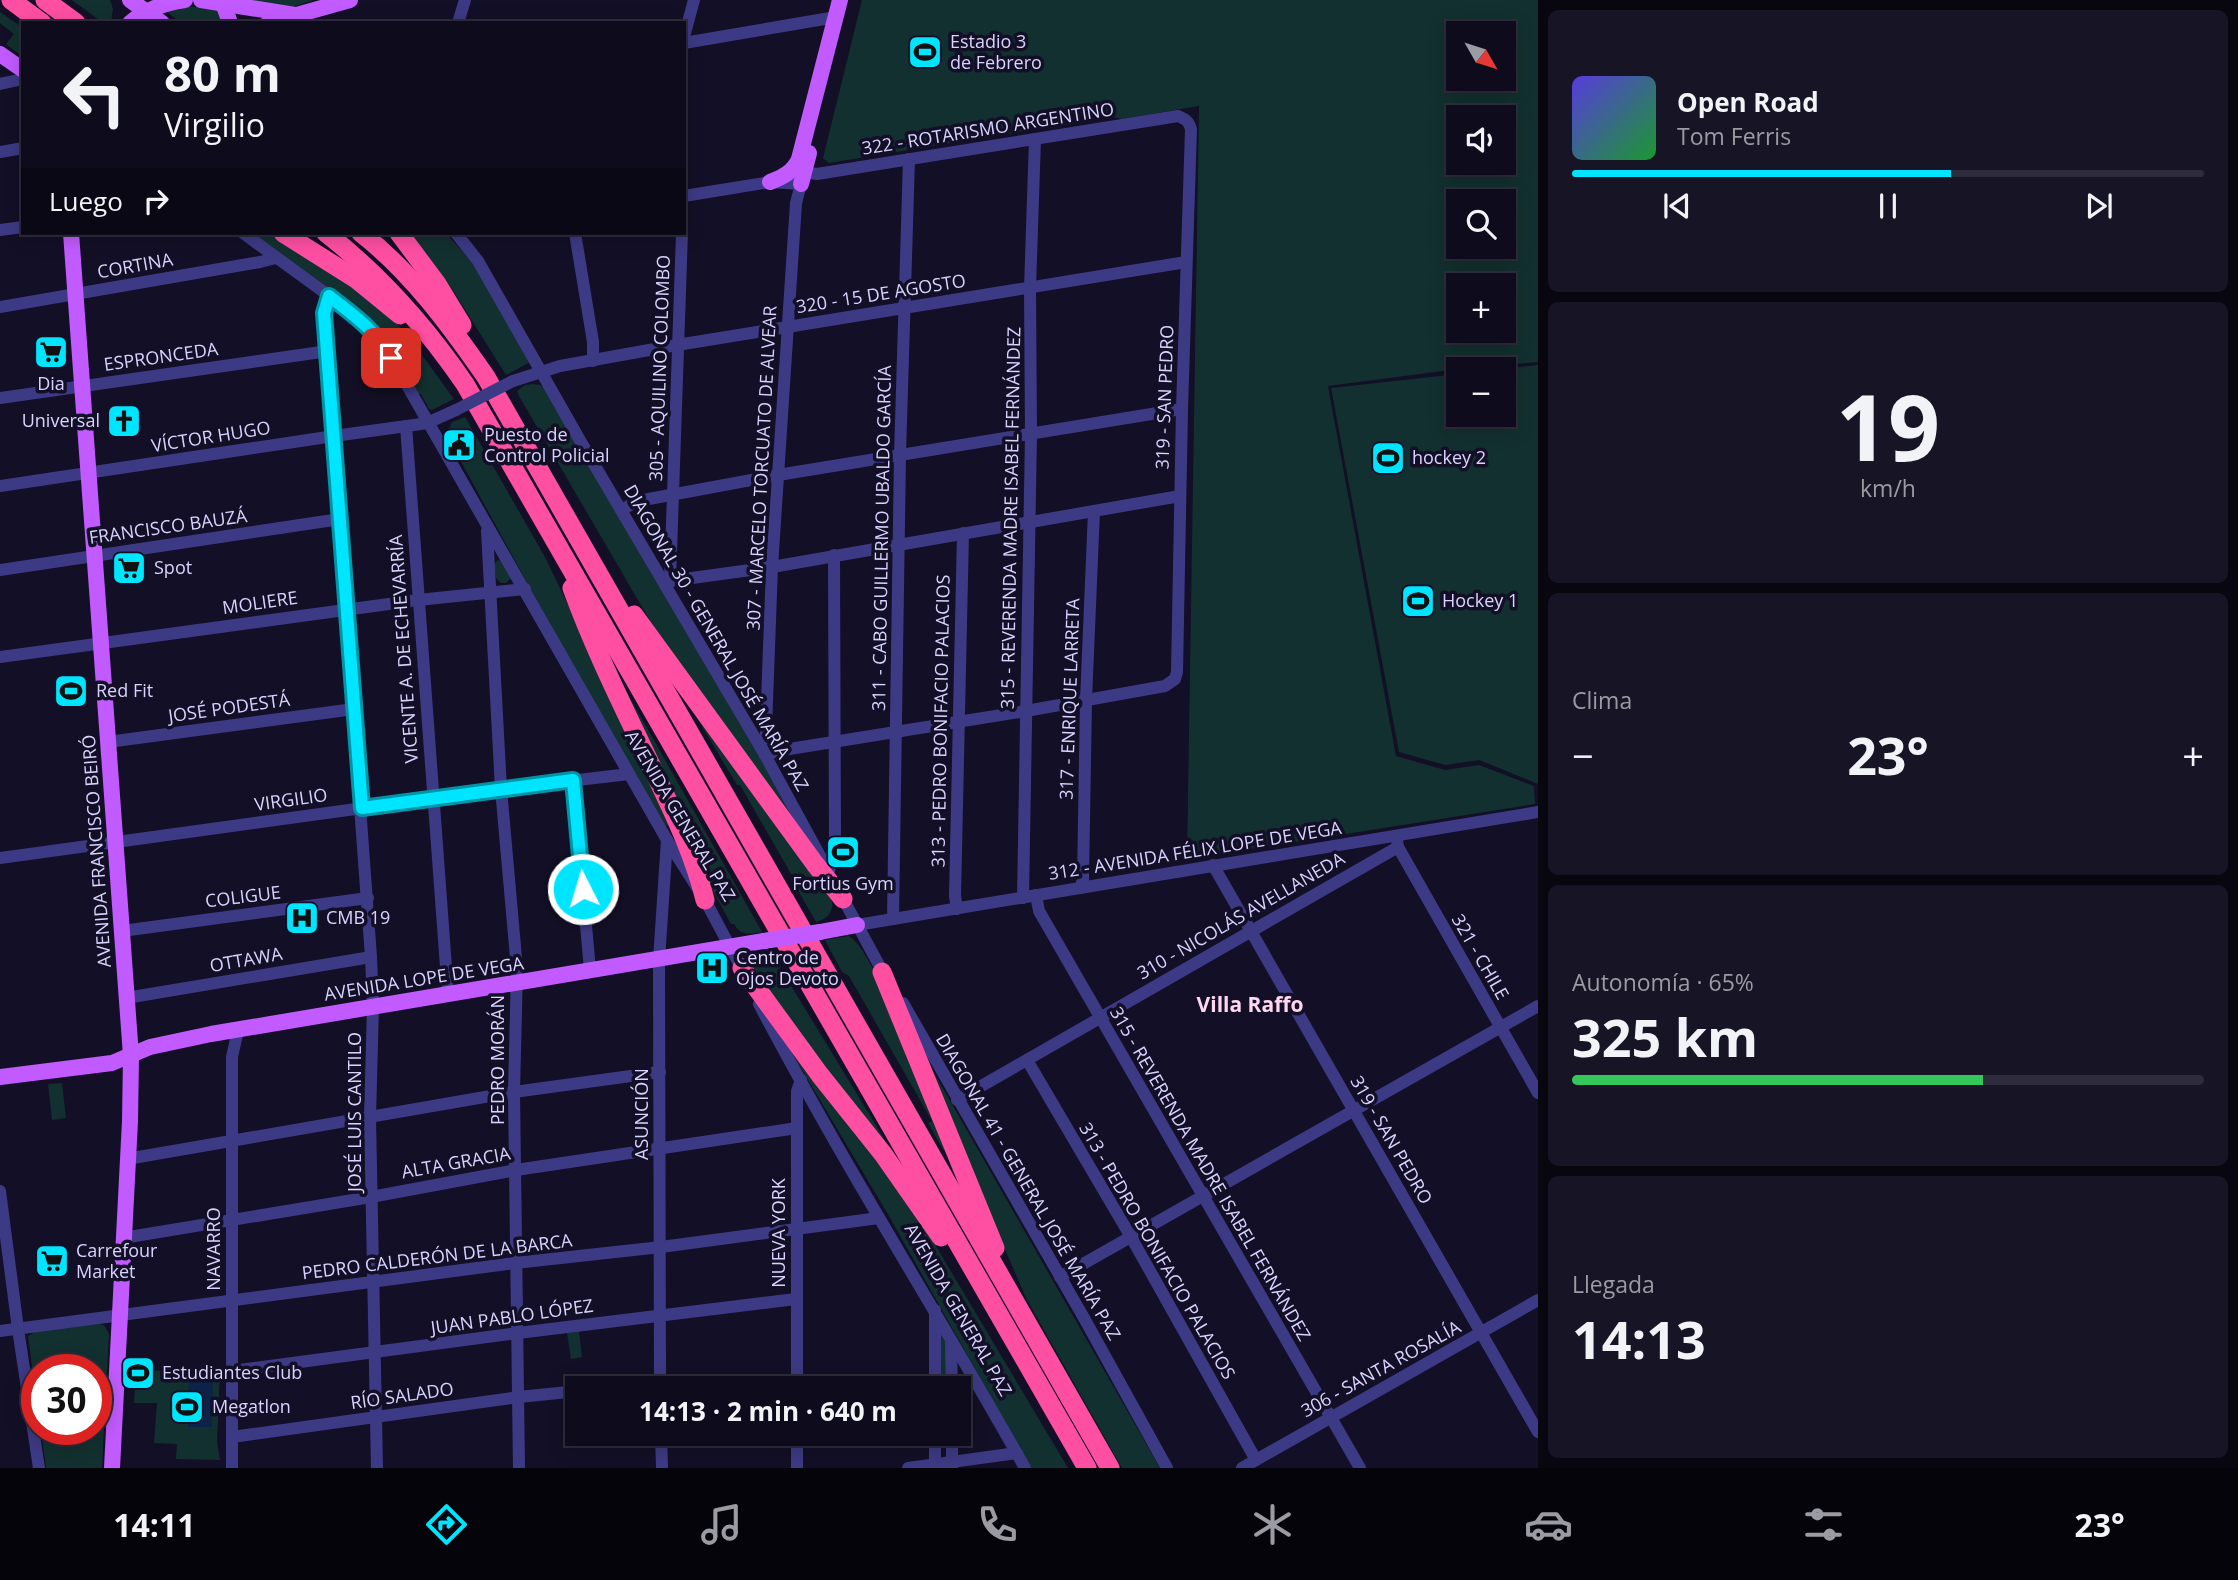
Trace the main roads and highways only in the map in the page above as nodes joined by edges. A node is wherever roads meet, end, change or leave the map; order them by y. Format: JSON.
{"nodes":[{"id":1,"x":11,"y":0,"type":"edge"},
{"id":2,"x":45,"y":0,"type":"edge"},
{"id":3,"x":121,"y":0,"type":"edge"},
{"id":4,"x":130,"y":0,"type":"edge"},
{"id":5,"x":185,"y":0,"type":"edge"},
{"id":6,"x":201,"y":0,"type":"edge"},
{"id":7,"x":350,"y":0,"type":"edge"},
{"id":8,"x":840,"y":0,"type":"edge"},
{"id":9,"x":849,"y":0,"type":"edge"},
{"id":10,"x":222,"y":1,"type":"edge"},
{"id":11,"x":145,"y":11,"type":"junction"},
{"id":12,"x":295,"y":15,"type":"junction"},
{"id":13,"x":39,"y":21,"type":"edge"},
{"id":14,"x":73,"y":21,"type":"edge"},
{"id":15,"x":126,"y":21,"type":"edge"},
{"id":16,"x":130,"y":21,"type":"edge"},
{"id":17,"x":159,"y":21,"type":"edge"},
{"id":18,"x":229,"y":21,"type":"edge"},
{"id":19,"x":275,"y":21,"type":"edge"},
{"id":20,"x":0,"y":54,"type":"edge"},
{"id":21,"x":21,"y":69,"type":"edge"},
{"id":22,"x":802,"y":178,"type":"road end"},
{"id":23,"x":770,"y":182,"type":"road end"},
{"id":24,"x":71,"y":235,"type":"edge"},
{"id":25,"x":286,"y":235,"type":"edge"},
{"id":26,"x":328,"y":235,"type":"edge"},
{"id":27,"x":362,"y":235,"type":"edge"},
{"id":28,"x":400,"y":235,"type":"edge"},
{"id":29,"x":443,"y":352,"type":"junction"},
{"id":30,"x":486,"y":377,"type":"junction"},
{"id":31,"x":554,"y":537,"type":"junction"},
{"id":32,"x":588,"y":555,"type":"junction"},
{"id":33,"x":843,"y":899,"type":"road end"},
{"id":34,"x":705,"y":900,"type":"road end"},
{"id":35,"x":857,"y":925,"type":"road end"},
{"id":36,"x":742,"y":968,"type":"road end"},
{"id":37,"x":882,"y":972,"type":"road end"},
{"id":38,"x":131,"y":1055,"type":"junction"},
{"id":39,"x":0,"y":1077,"type":"edge"},
{"id":40,"x":1020,"y":1311,"type":"junction"},
{"id":41,"x":1003,"y":1322,"type":"junction"},
{"id":42,"x":112,"y":1468,"type":"edge"},
{"id":43,"x":1087,"y":1468,"type":"edge"},
{"id":44,"x":1110,"y":1468,"type":"edge"}],
"edges":[{"from":1,"to":13,"type":"highway"},
{"from":2,"to":14,"type":"highway"},
{"from":3,"to":15,"type":"main road"},
{"from":4,"to":11,"type":"main road"},
{"from":5,"to":11,"type":"main road"},
{"from":6,"to":10,"type":"main road"},
{"from":7,"to":12,"type":"main road"},
{"from":8,"to":23,"type":"main road"},
{"from":9,"to":22,"type":"main road"},
{"from":10,"to":12,"type":"main road"},
{"from":10,"to":18,"type":"main road"},
{"from":11,"to":16,"type":"main road"},
{"from":11,"to":17,"type":"main road"},
{"from":12,"to":19,"type":"main road"},
{"from":20,"to":21,"type":"main road"},
{"from":24,"to":38,"type":"main road","name":"AVENIDA FRANCISCO BEIRÓ"},
{"from":25,"to":29,"type":"highway"},
{"from":26,"to":29,"type":"highway","name":"AVENIDA GENERAL PAZ"},
{"from":27,"to":30,"type":"highway"},
{"from":28,"to":30,"type":"highway"},
{"from":29,"to":31,"type":"highway","name":"AVENIDA GENERAL PAZ"},
{"from":30,"to":32,"type":"highway"},
{"from":31,"to":34,"type":"highway"},
{"from":31,"to":41,"type":"highway","name":"AVENIDA GENERAL PAZ"},
{"from":32,"to":33,"type":"highway"},
{"from":32,"to":40,"type":"highway"},
{"from":35,"to":38,"type":"main road","name":"AVENIDA LOPE DE VEGA","bridge":true},
{"from":36,"to":41,"type":"highway"},
{"from":37,"to":40,"type":"highway"},
{"from":38,"to":39,"type":"main road","name":"AVENIDA LOPE DE VEGA"},
{"from":38,"to":42,"type":"main road","name":"AVENIDA FRANCISCO BEIRÓ"},
{"from":40,"to":44,"type":"highway"},
{"from":41,"to":43,"type":"highway","name":"AVENIDA GENERAL PAZ"}]}
